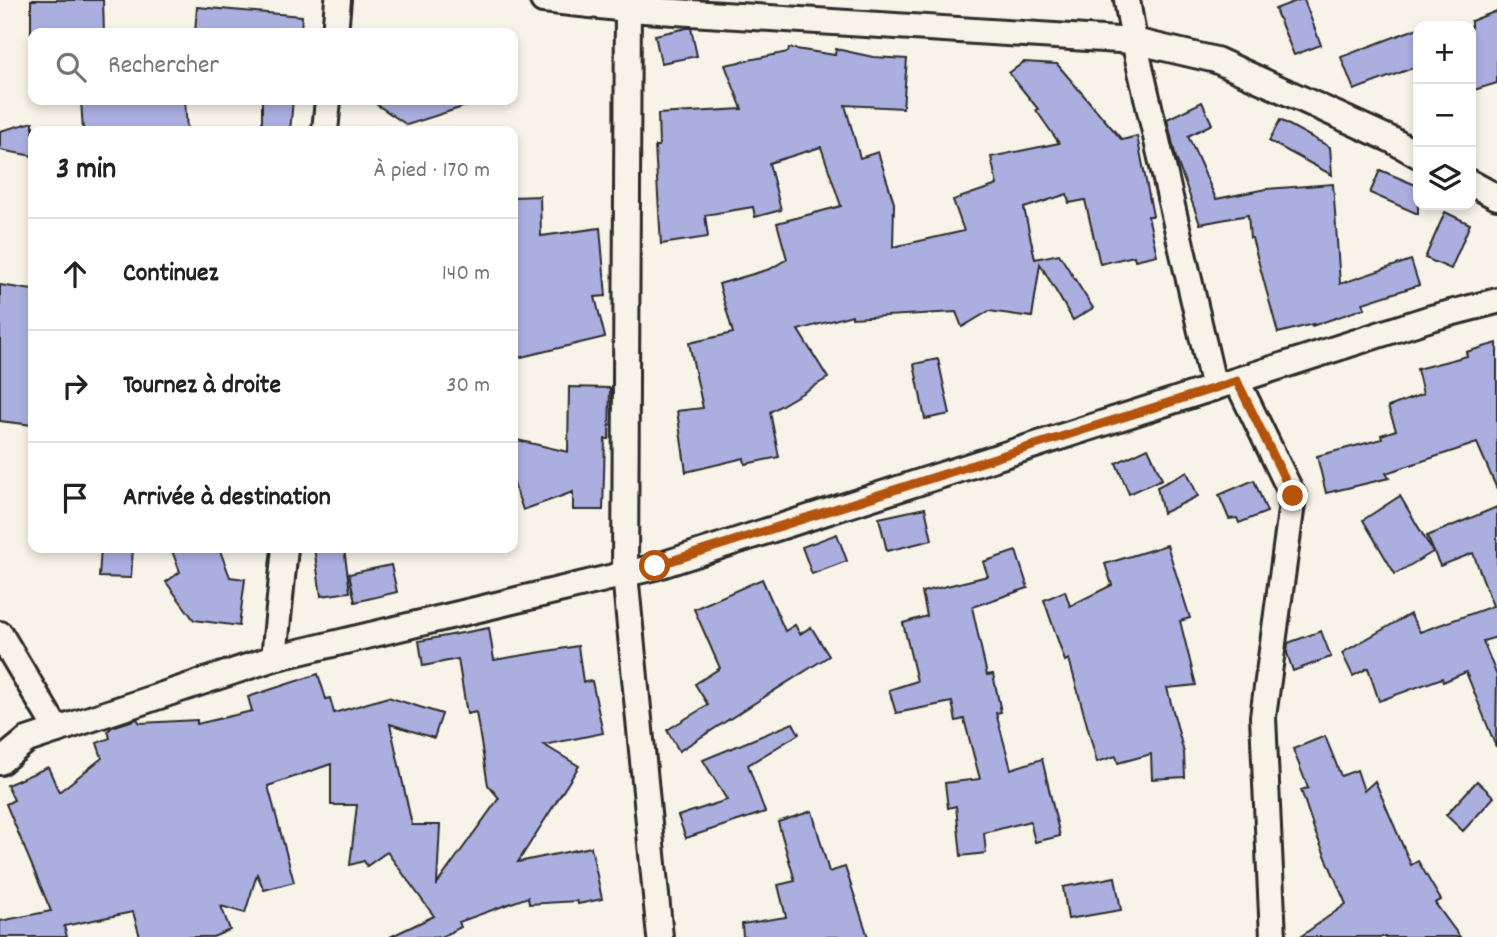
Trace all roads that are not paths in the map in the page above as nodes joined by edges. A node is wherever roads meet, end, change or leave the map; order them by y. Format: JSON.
{"nodes":[{"id":1,"x":338,"y":0,"type":"edge"},
{"id":2,"x":543,"y":0,"type":"edge"},
{"id":3,"x":1128,"y":0,"type":"edge"},
{"id":4,"x":628,"y":4,"type":"edge"},
{"id":5,"x":335,"y":28,"type":"edge"},
{"id":6,"x":1135,"y":41,"type":"junction"},
{"id":7,"x":328,"y":105,"type":"edge"},
{"id":8,"x":325,"y":126,"type":"edge"},
{"id":9,"x":1413,"y":152,"type":"edge"},
{"id":10,"x":1476,"y":186,"type":"edge"},
{"id":11,"x":1497,"y":197,"type":"edge"},
{"id":12,"x":1497,"y":301,"type":"edge"},
{"id":13,"x":1226,"y":385,"type":"junction"},
{"id":14,"x":284,"y":553,"type":"edge"},
{"id":15,"x":625,"y":574,"type":"junction"},
{"id":16,"x":0,"y":634,"type":"edge"},
{"id":17,"x":274,"y":657,"type":"junction"},
{"id":18,"x":58,"y":730,"type":"junction"},
{"id":19,"x":0,"y":762,"type":"edge"},
{"id":20,"x":660,"y":937,"type":"edge"},
{"id":21,"x":1273,"y":937,"type":"edge"}],
"edges":[{"from":1,"to":5,"type":"street"},
{"from":2,"to":4,"type":"street"},
{"from":3,"to":6,"type":"street"},
{"from":4,"to":6,"type":"street"},
{"from":4,"to":15,"type":"street"},
{"from":6,"to":9,"type":"street"},
{"from":6,"to":13,"type":"street"},
{"from":7,"to":8,"type":"street"},
{"from":10,"to":11,"type":"street"},
{"from":12,"to":13,"type":"street"},
{"from":13,"to":15,"type":"street"},
{"from":13,"to":21,"type":"street"},
{"from":14,"to":17,"type":"street"},
{"from":15,"to":17,"type":"street"},
{"from":15,"to":20,"type":"street"},
{"from":16,"to":18,"type":"street"},
{"from":17,"to":18,"type":"street"},
{"from":18,"to":19,"type":"street"}]}
